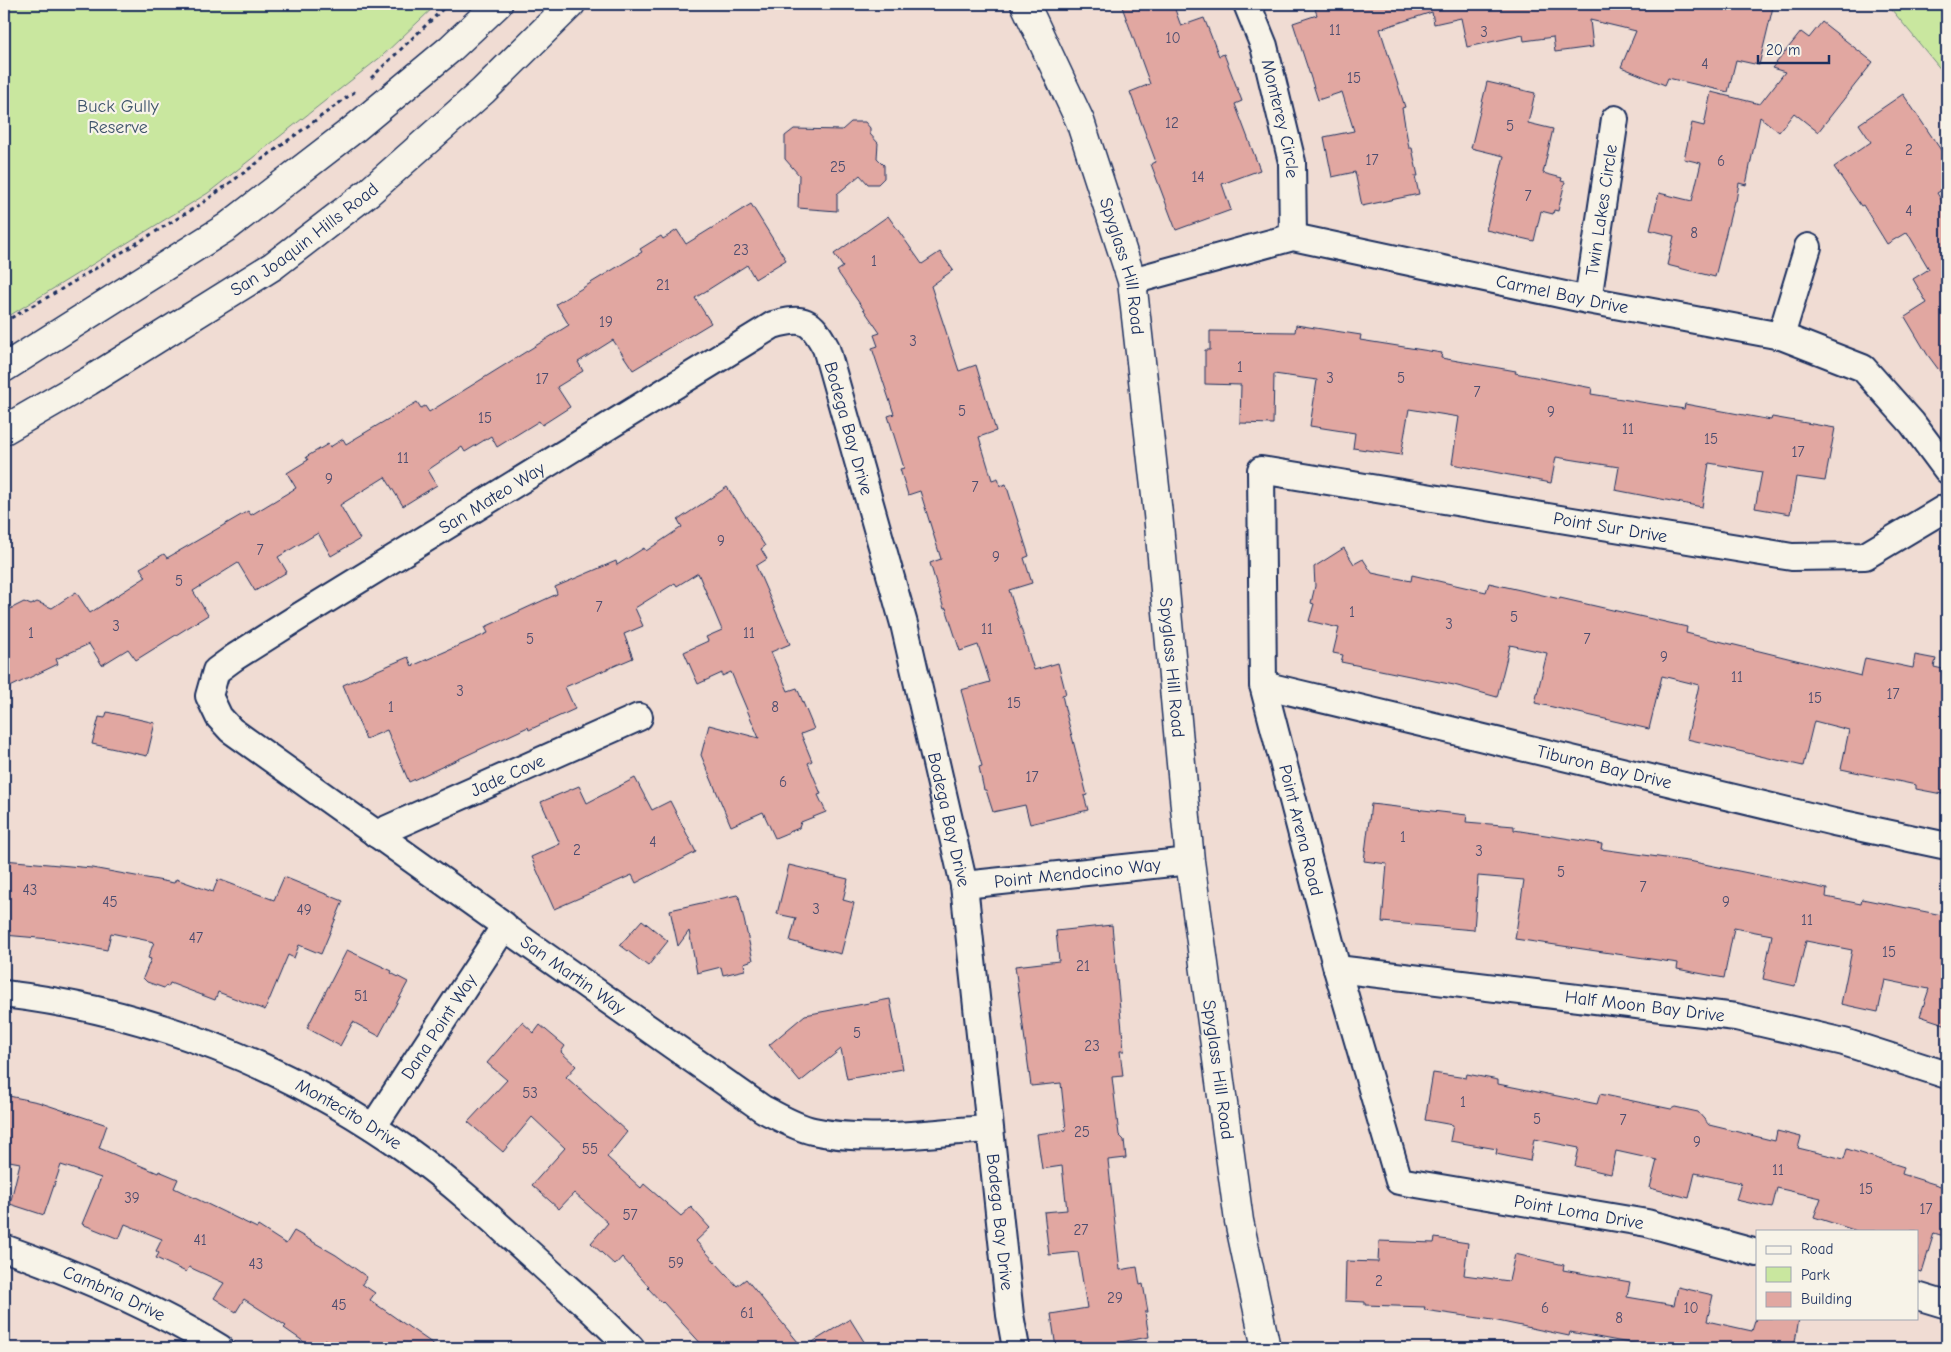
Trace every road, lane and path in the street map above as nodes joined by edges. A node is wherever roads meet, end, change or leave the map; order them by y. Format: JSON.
{"nodes":[{"id":1,"x":448,"y":4,"type":"edge"},
{"id":2,"x":498,"y":4,"type":"edge"},
{"id":3,"x":571,"y":4,"type":"edge"},
{"id":4,"x":1024,"y":4,"type":"edge"},
{"id":5,"x":1247,"y":4,"type":"edge"},
{"id":6,"x":1615,"y":119,"type":"dead end"},
{"id":7,"x":1293,"y":237,"type":"junction"},
{"id":8,"x":1808,"y":247,"type":"dead end"},
{"id":9,"x":1132,"y":281,"type":"junction"},
{"id":10,"x":1588,"y":300,"type":"junction"},
{"id":11,"x":794,"y":319,"type":"joint"},
{"id":12,"x":4,"y":322,"type":"edge"},
{"id":13,"x":1781,"y":336,"type":"junction"},
{"id":14,"x":4,"y":368,"type":"edge"},
{"id":15,"x":4,"y":430,"type":"edge"},
{"id":16,"x":1261,"y":470,"type":"joint"},
{"id":17,"x":1947,"y":470,"type":"edge"},
{"id":18,"x":1947,"y":507,"type":"edge"},
{"id":19,"x":1264,"y":685,"type":"junction"},
{"id":20,"x":209,"y":696,"type":"joint"},
{"id":21,"x":640,"y":717,"type":"dead end"},
{"id":22,"x":376,"y":834,"type":"junction"},
{"id":23,"x":1947,"y":846,"type":"edge"},
{"id":24,"x":1190,"y":861,"type":"junction"},
{"id":25,"x":964,"y":885,"type":"junction"},
{"id":26,"x":504,"y":927,"type":"junction"},
{"id":27,"x":1337,"y":969,"type":"junction"},
{"id":28,"x":4,"y":994,"type":"edge"},
{"id":29,"x":1947,"y":1075,"type":"edge"},
{"id":30,"x":373,"y":1127,"type":"junction"},
{"id":31,"x":989,"y":1129,"type":"junction"},
{"id":32,"x":1399,"y":1181,"type":"joint"},
{"id":33,"x":4,"y":1248,"type":"edge"},
{"id":34,"x":1756,"y":1253,"type":"edge"},
{"id":35,"x":1918,"y":1296,"type":"edge"},
{"id":36,"x":1947,"y":1305,"type":"edge"},
{"id":37,"x":220,"y":1348,"type":"edge"},
{"id":38,"x":631,"y":1348,"type":"edge"},
{"id":39,"x":1016,"y":1348,"type":"edge"},
{"id":40,"x":1266,"y":1348,"type":"edge"}],
"edges":[{"from":1,"to":12,"type":"path"},
{"from":2,"to":14,"type":"main road"},
{"from":3,"to":15,"type":"main road","name":"San Joaquin Hills Road"},
{"from":4,"to":9,"type":"main road","name":"Spyglass Hill Road"},
{"from":5,"to":7,"type":"street","name":"Monterey Circle"},
{"from":6,"to":10,"type":"street","name":"Twin Lakes Circle"},
{"from":7,"to":9,"type":"street","name":"Carmel Bay Drive"},
{"from":7,"to":10,"type":"street","name":"Carmel Bay Drive"},
{"from":8,"to":13,"type":"street"},
{"from":9,"to":24,"type":"main road","name":"Spyglass Hill Road"},
{"from":10,"to":13,"type":"street","name":"Carmel Bay Drive"},
{"from":11,"to":20,"type":"street","name":"San Mateo Way"},
{"from":11,"to":25,"type":"street","name":"Bodega Bay Drive"},
{"from":13,"to":17,"type":"street","name":"Carmel Bay Drive"},
{"from":16,"to":18,"type":"street","name":"Point Sur Drive"},
{"from":16,"to":19,"type":"street","name":"Point Arena Road"},
{"from":19,"to":23,"type":"street","name":"Tiburon Bay Drive"},
{"from":19,"to":27,"type":"street","name":"Point Arena Road"},
{"from":20,"to":22,"type":"street","name":"San Martin Way"},
{"from":21,"to":22,"type":"street","name":"Jade Cove"},
{"from":22,"to":26,"type":"street","name":"San Martin Way"},
{"from":24,"to":25,"type":"street","name":"Point Mendocino Way"},
{"from":24,"to":40,"type":"main road","name":"Spyglass Hill Road"},
{"from":25,"to":31,"type":"street","name":"Bodega Bay Drive"},
{"from":26,"to":30,"type":"street","name":"Dana Point Way"},
{"from":26,"to":31,"type":"street","name":"San Martin Way"},
{"from":27,"to":29,"type":"street","name":"Half Moon Bay Drive"},
{"from":27,"to":32,"type":"street","name":"Point Arena Road"},
{"from":28,"to":30,"type":"street","name":"Montecito Drive"},
{"from":30,"to":38,"type":"street","name":"Montecito Drive"},
{"from":31,"to":39,"type":"street","name":"Bodega Bay Drive"},
{"from":32,"to":34,"type":"street","name":"Point Loma Drive"},
{"from":33,"to":37,"type":"street","name":"Cambria Drive"},
{"from":35,"to":36,"type":"street"}]}
